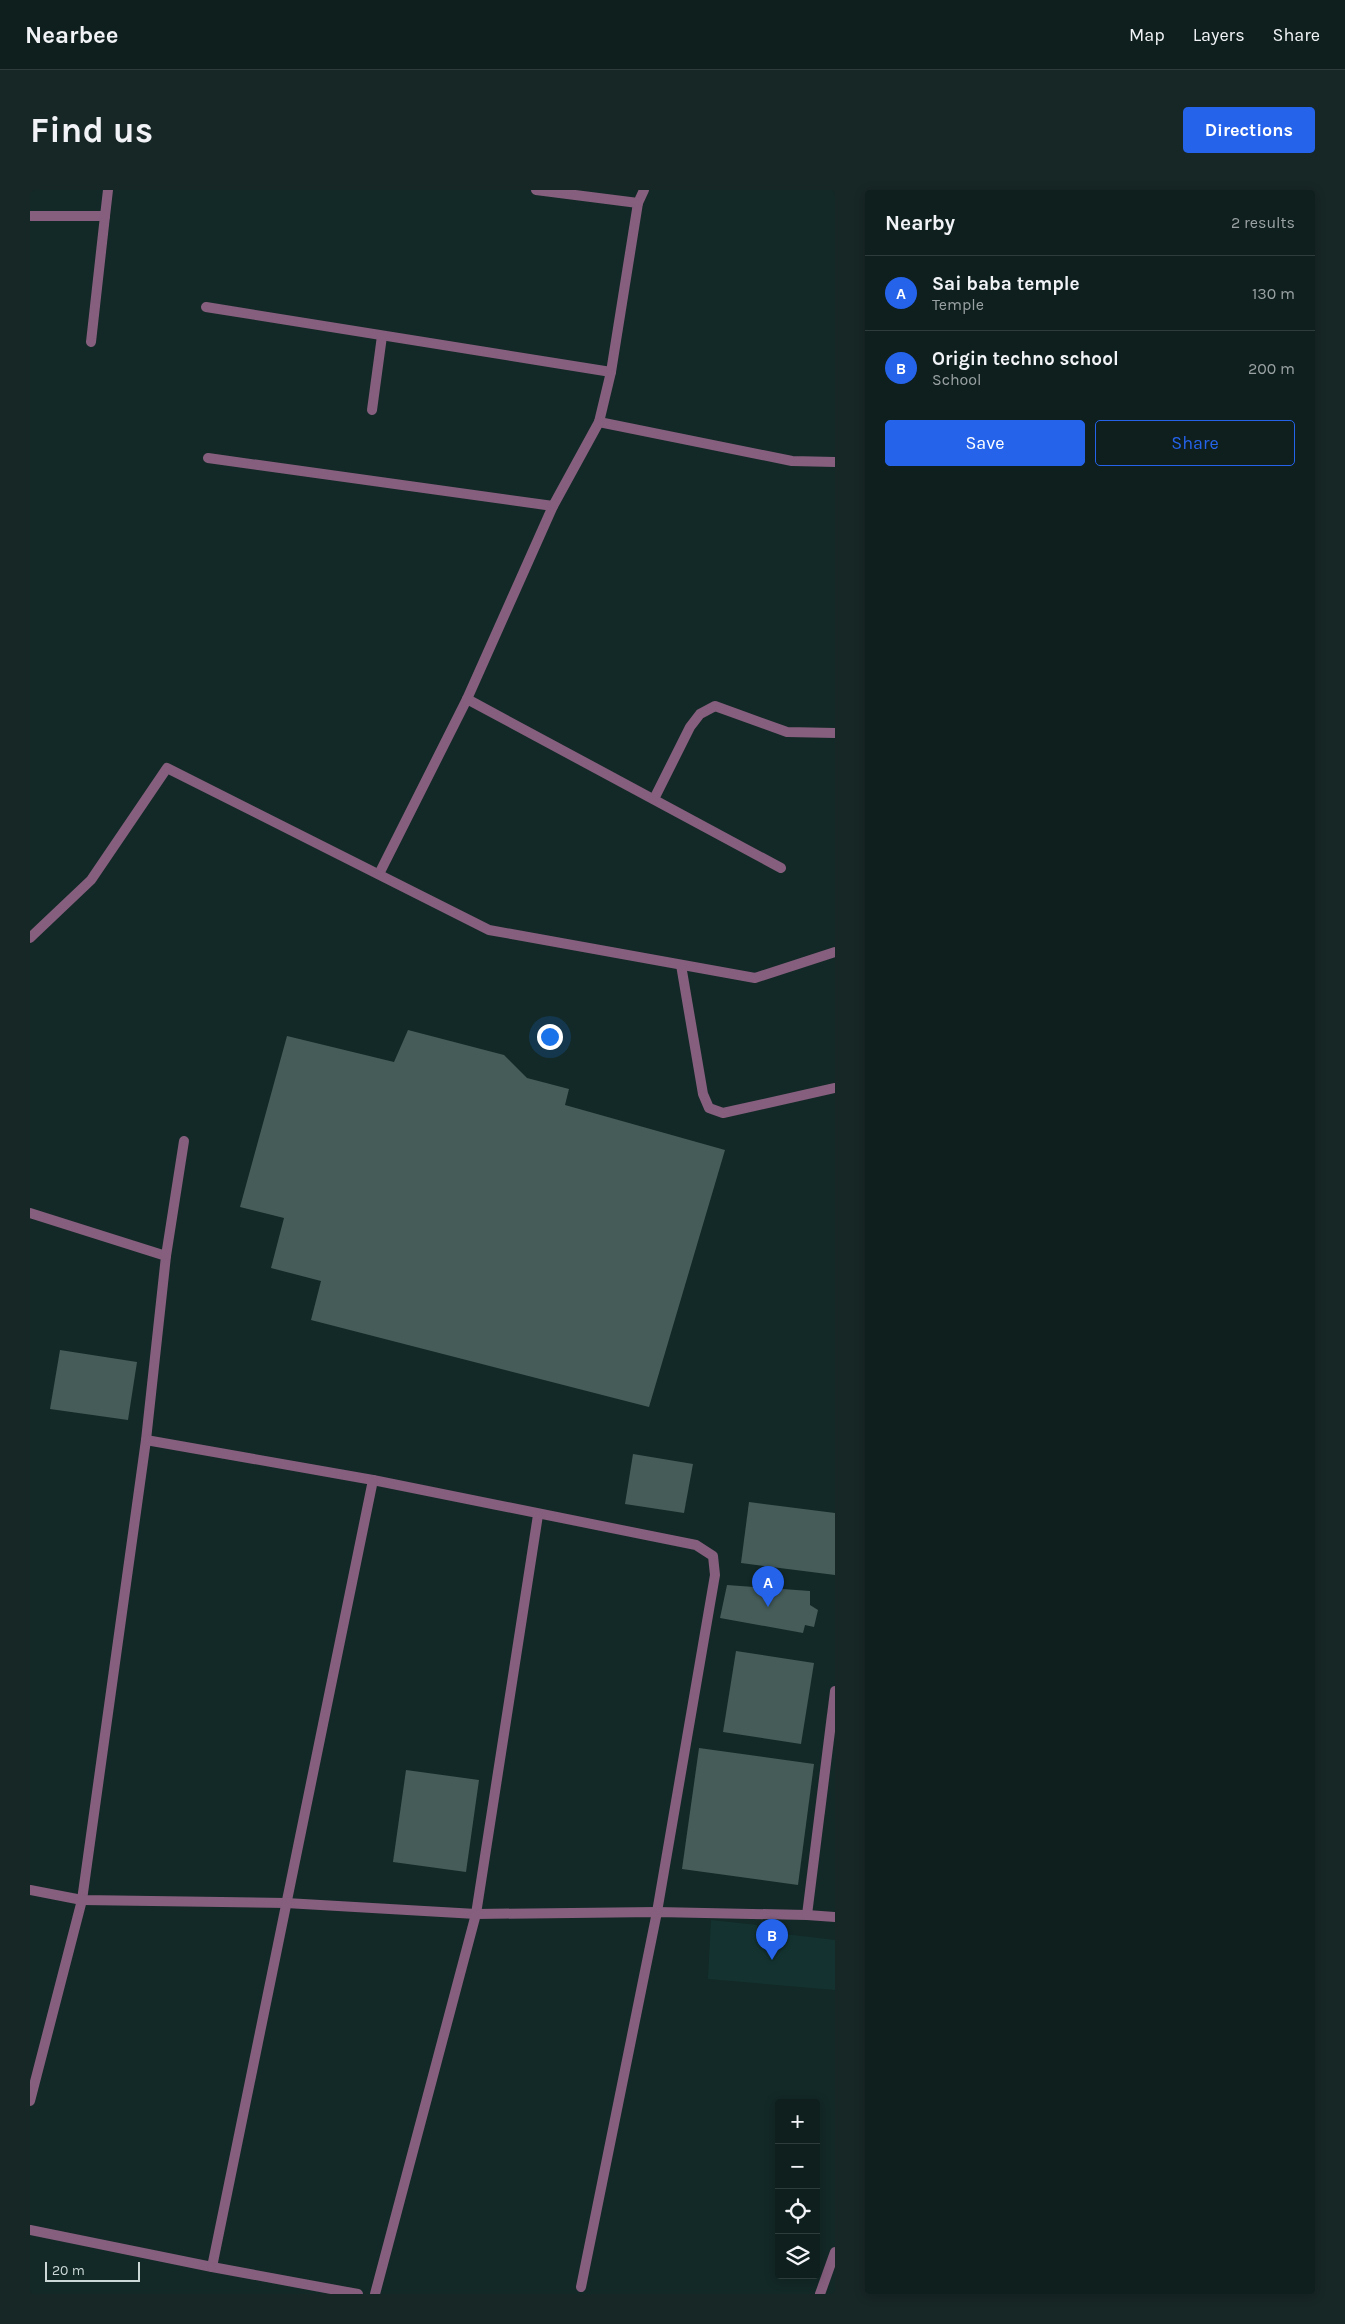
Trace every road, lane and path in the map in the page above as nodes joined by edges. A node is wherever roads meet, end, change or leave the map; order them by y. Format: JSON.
{"nodes":[{"id":1,"x":108,"y":190,"type":"edge"},
{"id":2,"x":536,"y":190,"type":"edge"},
{"id":3,"x":644,"y":190,"type":"edge"},
{"id":4,"x":638,"y":202,"type":"junction"},
{"id":5,"x":30,"y":216,"type":"edge"},
{"id":6,"x":105,"y":216,"type":"junction"},
{"id":7,"x":206,"y":307,"type":"dead end"},
{"id":8,"x":382,"y":336,"type":"junction"},
{"id":9,"x":91,"y":342,"type":"dead end"},
{"id":10,"x":611,"y":372,"type":"junction"},
{"id":11,"x":372,"y":410,"type":"dead end"},
{"id":12,"x":599,"y":422,"type":"junction"},
{"id":13,"x":208,"y":458,"type":"dead end"},
{"id":14,"x":835,"y":462,"type":"edge"},
{"id":15,"x":553,"y":506,"type":"junction"},
{"id":16,"x":467,"y":699,"type":"junction"},
{"id":17,"x":835,"y":733,"type":"edge"},
{"id":18,"x":654,"y":799,"type":"junction"},
{"id":19,"x":782,"y":868,"type":"dead end"},
{"id":20,"x":379,"y":874,"type":"junction"},
{"id":21,"x":30,"y":938,"type":"edge"},
{"id":22,"x":835,"y":952,"type":"edge"},
{"id":23,"x":682,"y":964,"type":"junction"},
{"id":24,"x":835,"y":1088,"type":"edge"},
{"id":25,"x":184,"y":1141,"type":"dead end"},
{"id":26,"x":30,"y":1213,"type":"edge"},
{"id":27,"x":166,"y":1256,"type":"junction"},
{"id":28,"x":146,"y":1440,"type":"junction"},
{"id":29,"x":373,"y":1480,"type":"junction"},
{"id":30,"x":538,"y":1515,"type":"junction"},
{"id":31,"x":835,"y":1691,"type":"edge"},
{"id":32,"x":30,"y":1890,"type":"edge"},
{"id":33,"x":82,"y":1900,"type":"junction"},
{"id":34,"x":286,"y":1903,"type":"junction"},
{"id":35,"x":657,"y":1912,"type":"junction"},
{"id":36,"x":476,"y":1914,"type":"junction"},
{"id":37,"x":807,"y":1915,"type":"junction"},
{"id":38,"x":835,"y":1917,"type":"edge"},
{"id":39,"x":30,"y":2100,"type":"edge"},
{"id":40,"x":30,"y":2230,"type":"edge"},
{"id":41,"x":835,"y":2252,"type":"edge"},
{"id":42,"x":212,"y":2267,"type":"junction"},
{"id":43,"x":581,"y":2287,"type":"dead end"},
{"id":44,"x":358,"y":2294,"type":"edge"},
{"id":45,"x":374,"y":2294,"type":"edge"},
{"id":46,"x":820,"y":2294,"type":"edge"}],
"edges":[{"from":1,"to":6,"type":"street"},
{"from":2,"to":4,"type":"street"},
{"from":3,"to":4,"type":"street"},
{"from":4,"to":10,"type":"street"},
{"from":5,"to":6,"type":"street"},
{"from":6,"to":9,"type":"street"},
{"from":7,"to":8,"type":"street"},
{"from":8,"to":10,"type":"street"},
{"from":8,"to":11,"type":"street"},
{"from":10,"to":12,"type":"street"},
{"from":12,"to":14,"type":"street"},
{"from":12,"to":15,"type":"street"},
{"from":13,"to":15,"type":"street"},
{"from":15,"to":16,"type":"street"},
{"from":16,"to":18,"type":"street"},
{"from":16,"to":20,"type":"street"},
{"from":17,"to":18,"type":"street"},
{"from":18,"to":19,"type":"street"},
{"from":20,"to":21,"type":"street"},
{"from":20,"to":23,"type":"street"},
{"from":22,"to":23,"type":"street"},
{"from":23,"to":24,"type":"street"},
{"from":25,"to":27,"type":"street"},
{"from":26,"to":27,"type":"street"},
{"from":27,"to":28,"type":"street"},
{"from":28,"to":29,"type":"street"},
{"from":28,"to":33,"type":"street"},
{"from":29,"to":30,"type":"street"},
{"from":29,"to":34,"type":"street"},
{"from":30,"to":35,"type":"street"},
{"from":30,"to":36,"type":"street"},
{"from":31,"to":37,"type":"street"},
{"from":32,"to":33,"type":"street"},
{"from":33,"to":34,"type":"street"},
{"from":33,"to":39,"type":"street"},
{"from":34,"to":36,"type":"street"},
{"from":34,"to":42,"type":"street"},
{"from":35,"to":36,"type":"street"},
{"from":35,"to":37,"type":"street"},
{"from":35,"to":43,"type":"street"},
{"from":36,"to":45,"type":"street"},
{"from":37,"to":38,"type":"street"},
{"from":40,"to":42,"type":"street"},
{"from":41,"to":46,"type":"street"},
{"from":42,"to":44,"type":"street"}]}
